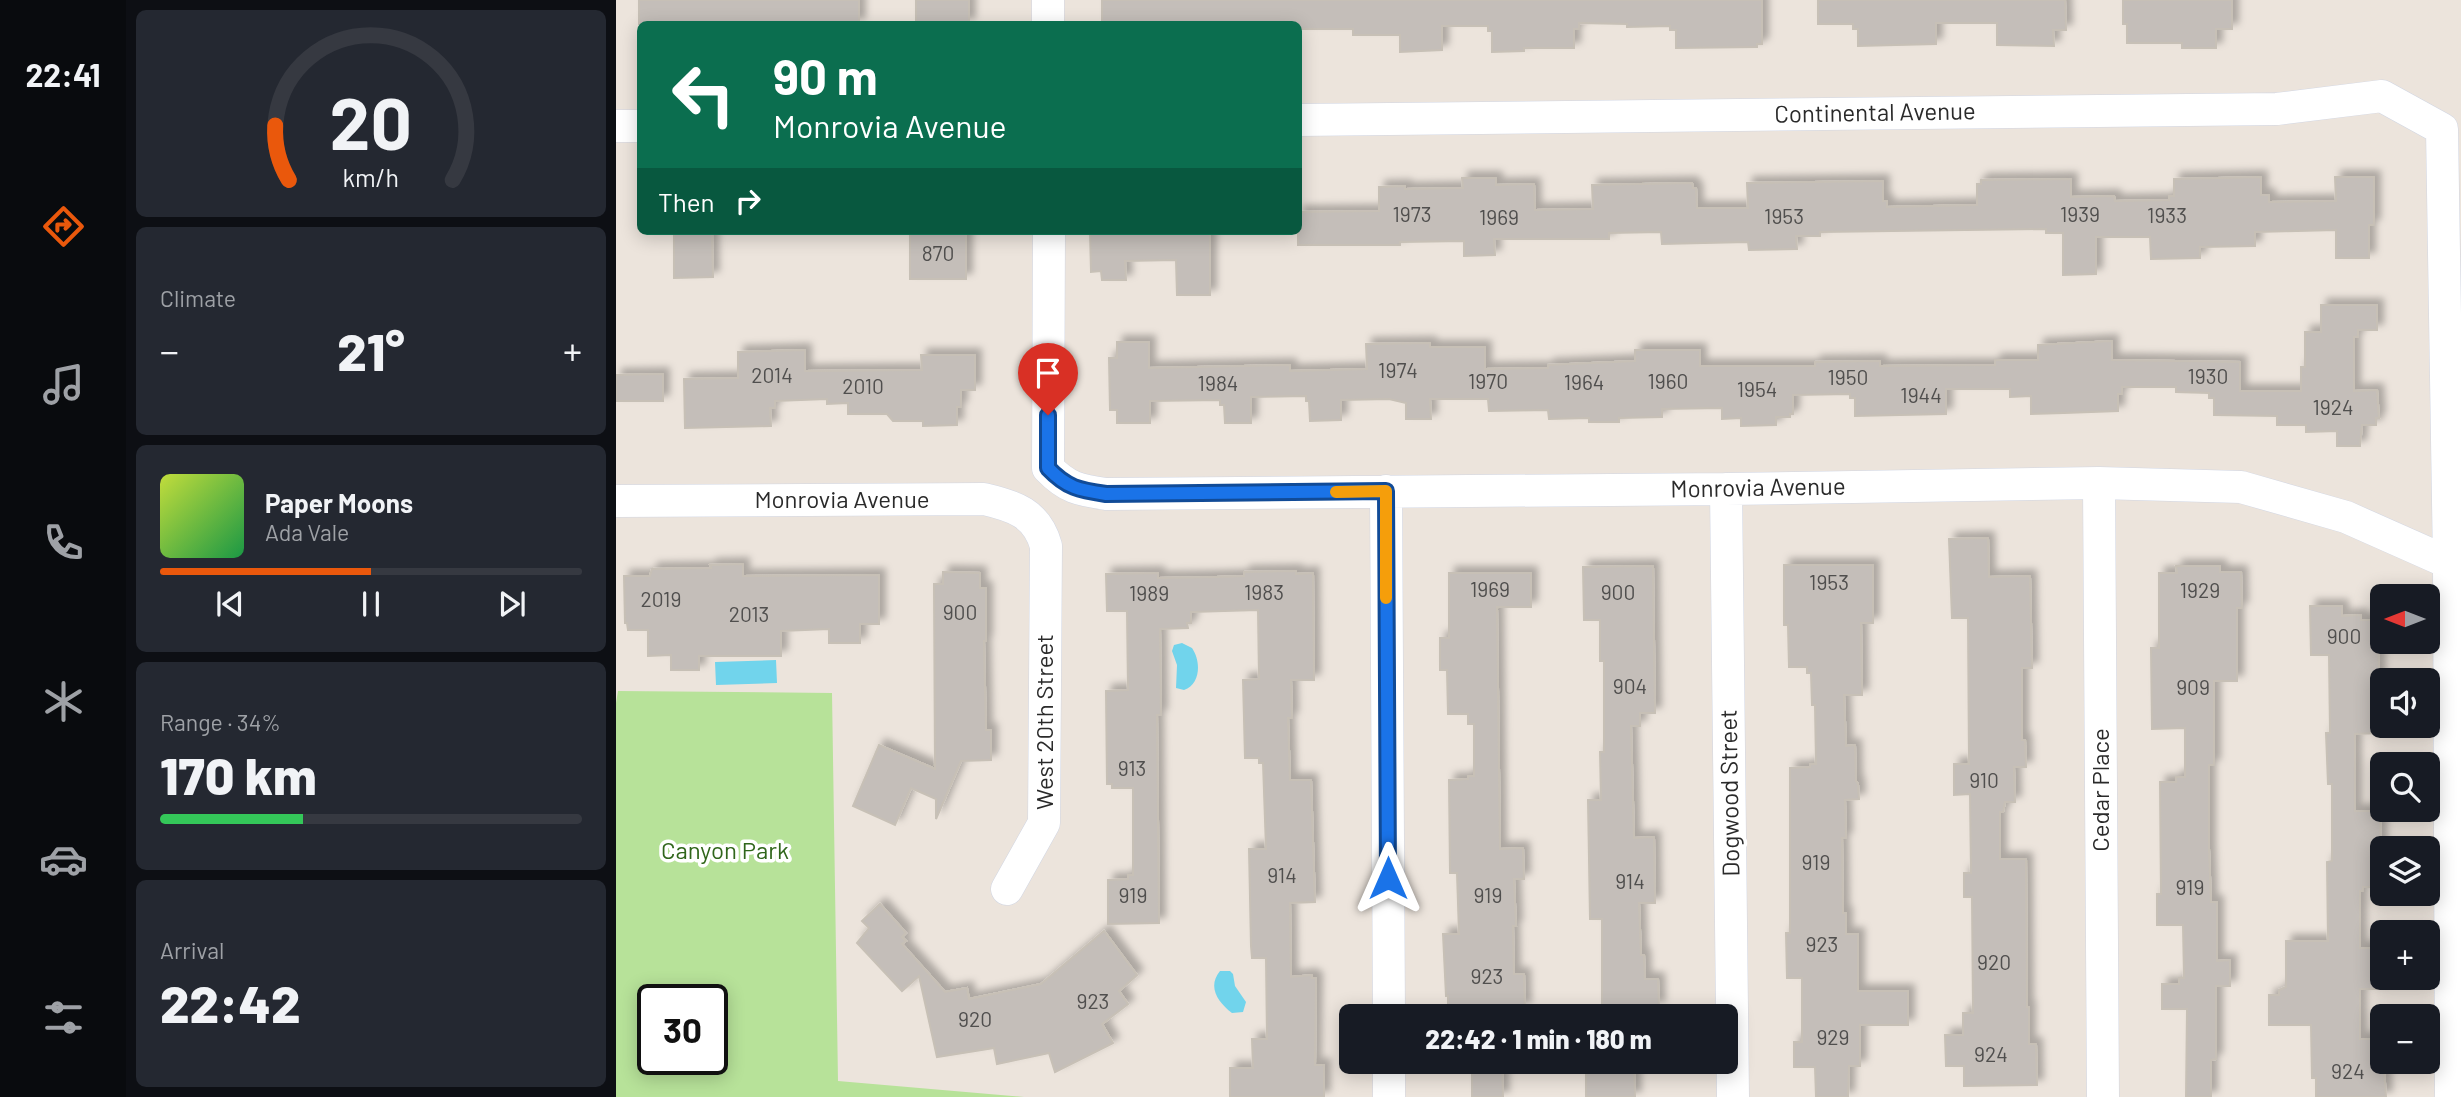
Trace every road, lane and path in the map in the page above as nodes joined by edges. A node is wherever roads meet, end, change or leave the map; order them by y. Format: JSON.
{"nodes":[{"id":1,"x":1048,"y":0,"type":"edge"},
{"id":2,"x":1048,"y":21,"type":"edge"},
{"id":3,"x":1302,"y":120,"type":"edge"},
{"id":4,"x":616,"y":126,"type":"edge"},
{"id":5,"x":637,"y":126,"type":"edge"},
{"id":6,"x":1049,"y":235,"type":"edge"},
{"id":7,"x":2099,"y":483,"type":"junction"},
{"id":8,"x":1726,"y":489,"type":"junction"},
{"id":9,"x":1386,"y":491,"type":"junction"},
{"id":10,"x":616,"y":501,"type":"edge"},
{"id":11,"x":1046,"y":546,"type":"joint"},
{"id":12,"x":2455,"y":566,"type":"edge"},
{"id":13,"x":1007,"y":890,"type":"dead end"},
{"id":14,"x":1389,"y":1004,"type":"edge"},
{"id":15,"x":1389,"y":1074,"type":"edge"},
{"id":16,"x":1389,"y":1097,"type":"edge"},
{"id":17,"x":1733,"y":1097,"type":"edge"},
{"id":18,"x":2103,"y":1097,"type":"edge"},
{"id":19,"x":2451,"y":1097,"type":"edge"}],
"edges":[{"from":1,"to":2,"type":"street"},
{"from":3,"to":12,"type":"street","name":"Continental Avenue"},
{"from":4,"to":5,"type":"street"},
{"from":6,"to":9,"type":"street","name":"Monrovia Avenue"},
{"from":7,"to":8,"type":"street","name":"Monrovia Avenue"},
{"from":7,"to":12,"type":"street","name":"Monrovia Avenue"},
{"from":7,"to":18,"type":"street","name":"Cedar Place"},
{"from":8,"to":9,"type":"street","name":"Monrovia Avenue"},
{"from":8,"to":17,"type":"street","name":"Dogwood Street"},
{"from":9,"to":14,"type":"street"},
{"from":10,"to":11,"type":"street","name":"Monrovia Avenue"},
{"from":11,"to":13,"type":"street","name":"West 20th Street"},
{"from":12,"to":19,"type":"street"},
{"from":15,"to":16,"type":"street"}]}
